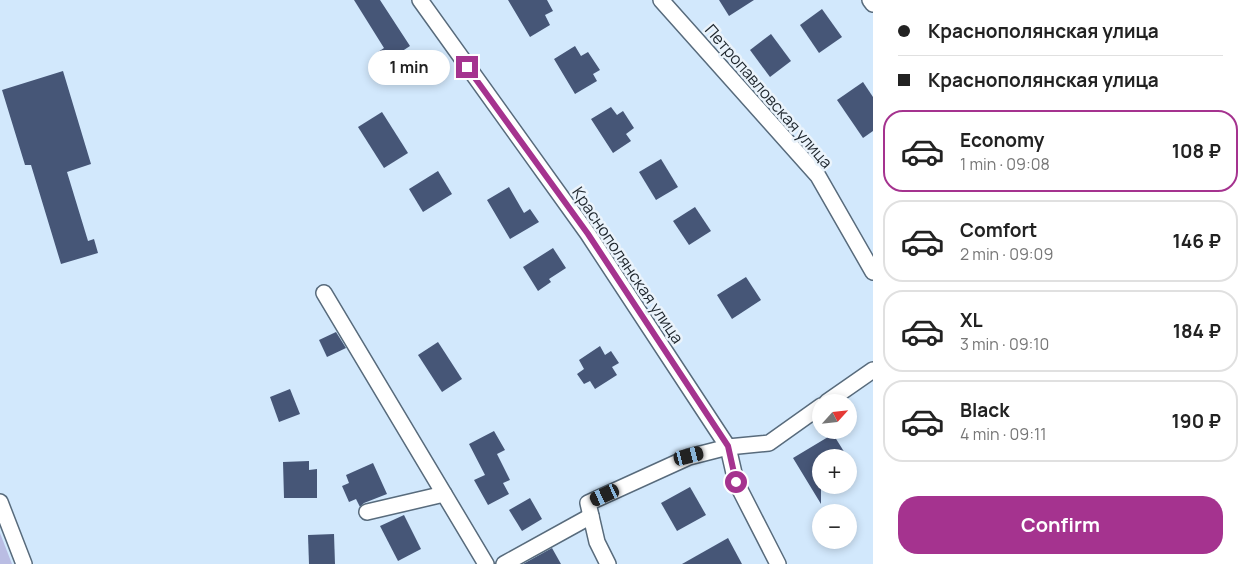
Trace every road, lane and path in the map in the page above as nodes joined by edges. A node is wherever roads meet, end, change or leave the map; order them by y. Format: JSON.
{"nodes":[{"id":1,"x":420,"y":0,"type":"edge"},
{"id":2,"x":661,"y":0,"type":"edge"},
{"id":3,"x":870,"y":0,"type":"edge"},
{"id":4,"x":873,"y":4,"type":"edge"},
{"id":5,"x":873,"y":272,"type":"edge"},
{"id":6,"x":324,"y":292,"type":"dead end"},
{"id":7,"x":873,"y":370,"type":"edge"},
{"id":8,"x":838,"y":394,"type":"edge"},
{"id":9,"x":812,"y":412,"type":"edge"},
{"id":10,"x":728,"y":446,"type":"junction"},
{"id":11,"x":444,"y":494,"type":"junction"},
{"id":12,"x":0,"y":502,"type":"edge"},
{"id":13,"x":590,"y":509,"type":"junction"},
{"id":14,"x":367,"y":512,"type":"dead end"},
{"id":15,"x":24,"y":564,"type":"edge"},
{"id":16,"x":486,"y":564,"type":"edge"},
{"id":17,"x":504,"y":564,"type":"edge"},
{"id":18,"x":608,"y":564,"type":"edge"},
{"id":19,"x":778,"y":564,"type":"edge"}],
"edges":[{"from":1,"to":10,"type":"street","name":"Краснополянская улица"},
{"from":2,"to":5,"type":"street","name":"Петропавловская улица"},
{"from":3,"to":4,"type":"street"},
{"from":6,"to":11,"type":"street"},
{"from":7,"to":8,"type":"street"},
{"from":9,"to":10,"type":"street"},
{"from":10,"to":13,"type":"street"},
{"from":10,"to":19,"type":"street","name":"Краснополянская улица"},
{"from":11,"to":14,"type":"street"},
{"from":11,"to":16,"type":"street"},
{"from":12,"to":15,"type":"street"},
{"from":13,"to":17,"type":"street"},
{"from":13,"to":18,"type":"street"}]}
